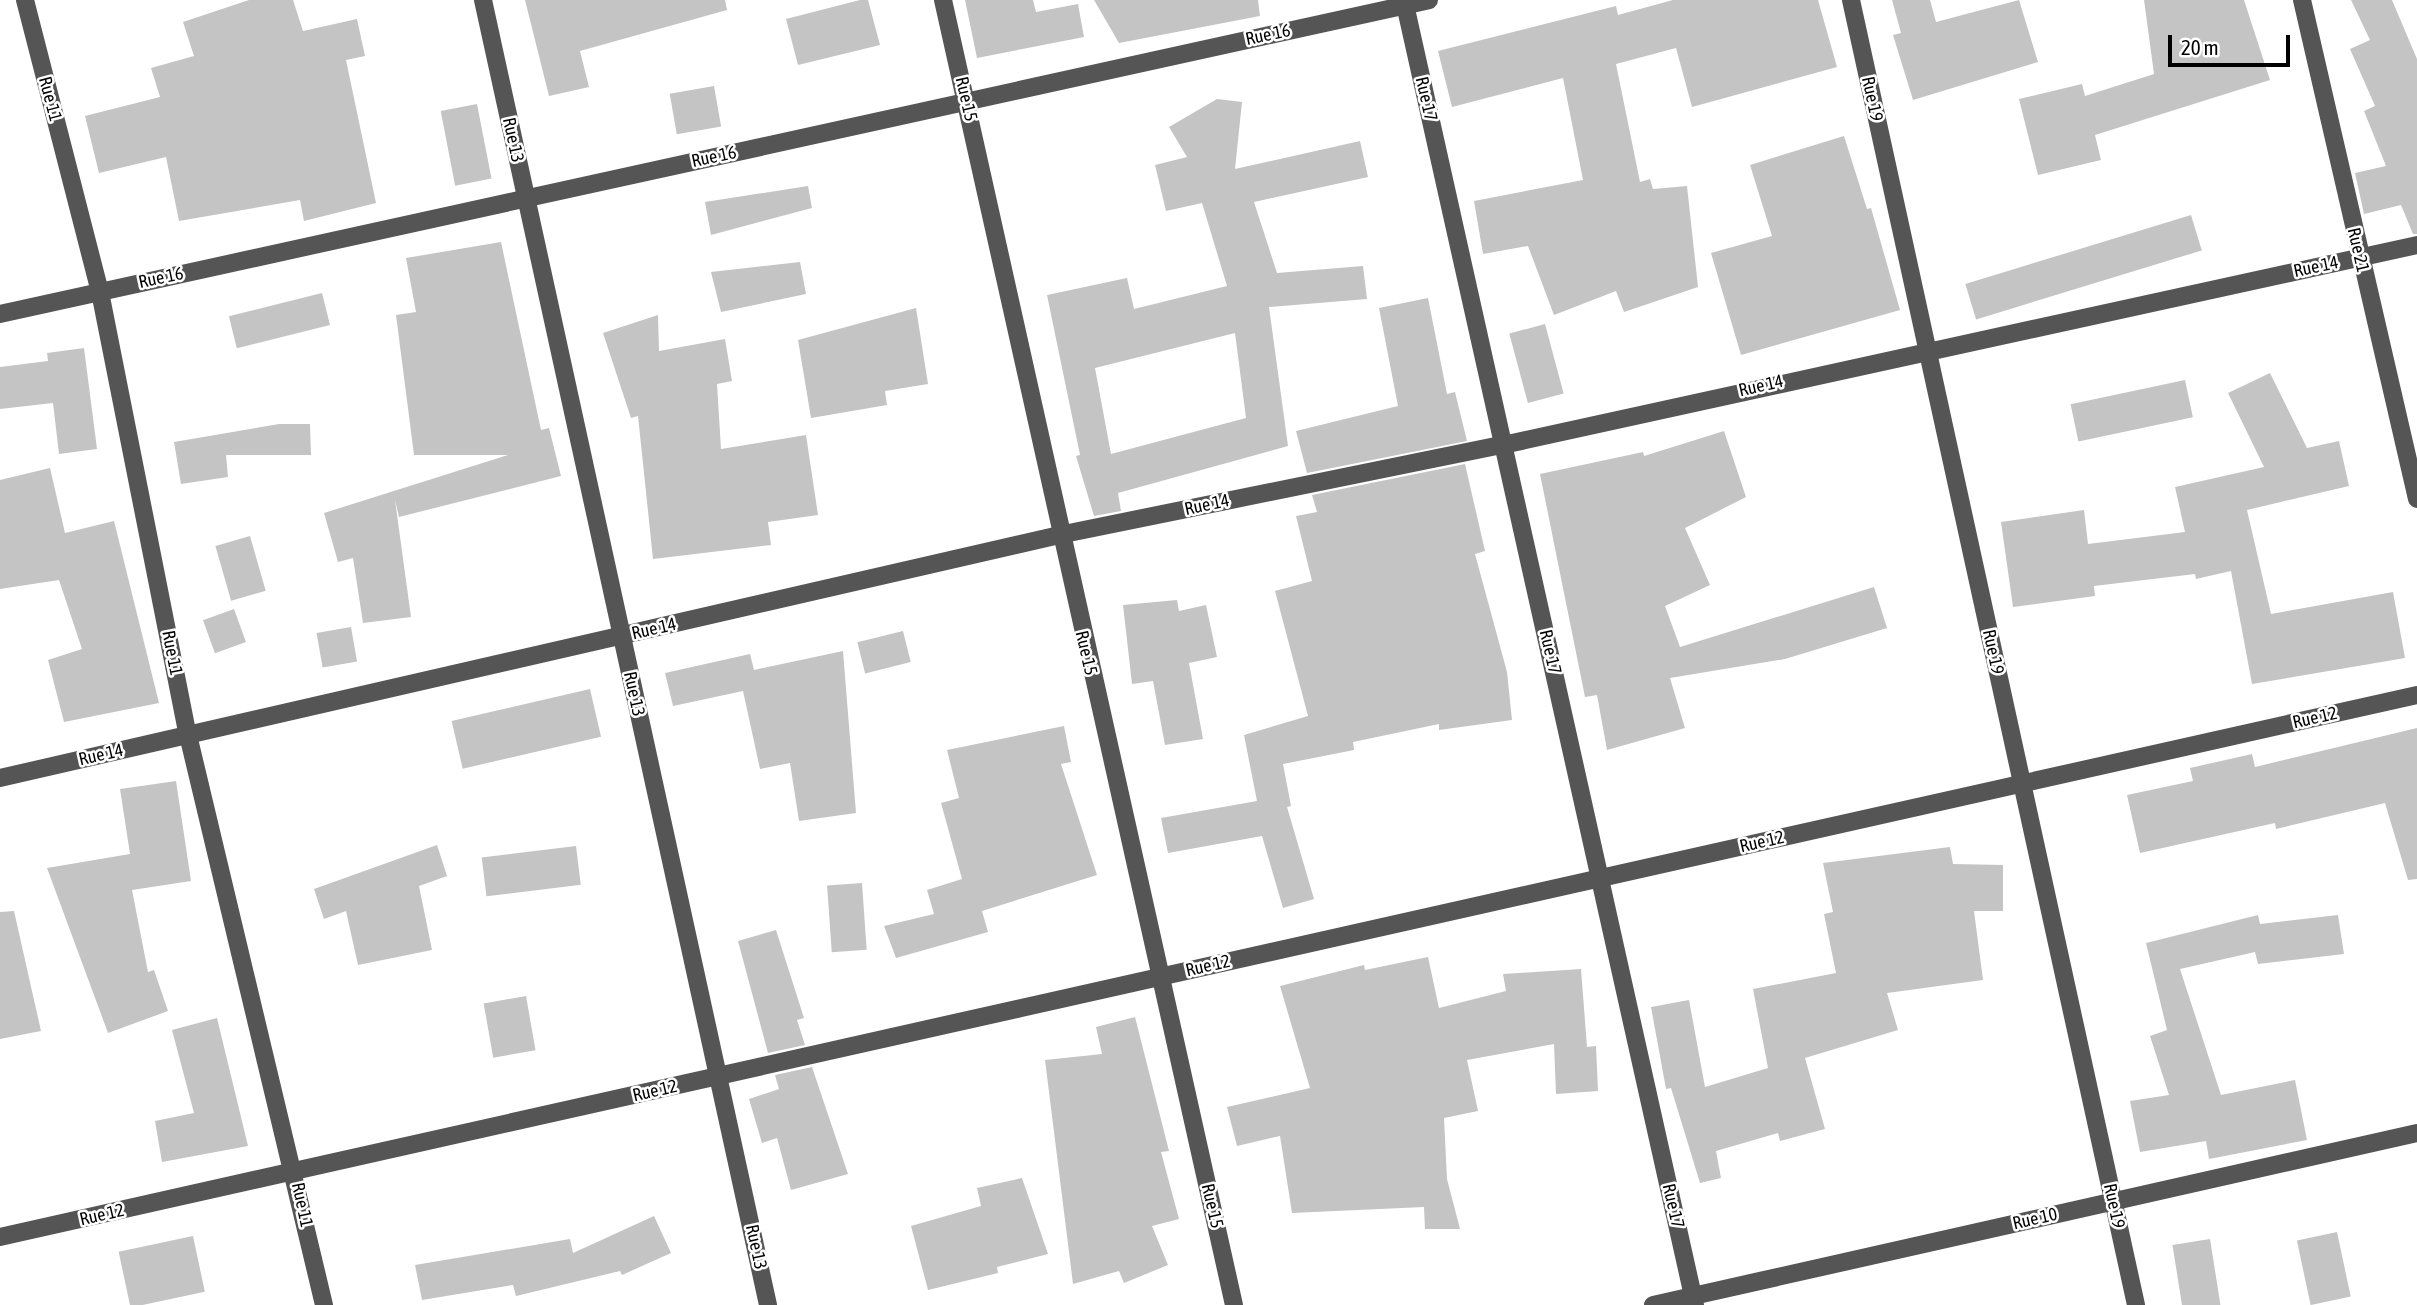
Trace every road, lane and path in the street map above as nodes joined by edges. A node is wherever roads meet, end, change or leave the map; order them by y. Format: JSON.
{"nodes":[{"id":1,"x":25,"y":0,"type":"edge"},
{"id":2,"x":483,"y":0,"type":"edge"},
{"id":3,"x":943,"y":0,"type":"edge"},
{"id":4,"x":1429,"y":0,"type":"edge"},
{"id":5,"x":1851,"y":0,"type":"edge"},
{"id":6,"x":2302,"y":0,"type":"edge"},
{"id":7,"x":1404,"y":3,"type":"edge"},
{"id":8,"x":968,"y":101,"type":"junction"},
{"id":9,"x":526,"y":198,"type":"junction"},
{"id":10,"x":2417,"y":245,"type":"edge"},
{"id":11,"x":2360,"y":258,"type":"junction"},
{"id":12,"x":100,"y":292,"type":"junction"},
{"id":13,"x":0,"y":314,"type":"edge"},
{"id":14,"x":1927,"y":349,"type":"junction"},
{"id":15,"x":1503,"y":444,"type":"junction"},
{"id":16,"x":2417,"y":499,"type":"edge"},
{"id":17,"x":1059,"y":535,"type":"junction"},
{"id":18,"x":622,"y":637,"type":"junction"},
{"id":19,"x":2417,"y":695,"type":"edge"},
{"id":20,"x":188,"y":735,"type":"junction"},
{"id":21,"x":0,"y":778,"type":"edge"},
{"id":22,"x":2022,"y":784,"type":"junction"},
{"id":23,"x":1600,"y":878,"type":"junction"},
{"id":24,"x":1161,"y":977,"type":"junction"},
{"id":25,"x":718,"y":1077,"type":"junction"},
{"id":26,"x":2417,"y":1133,"type":"edge"},
{"id":27,"x":295,"y":1171,"type":"junction"},
{"id":28,"x":2113,"y":1201,"type":"junction"},
{"id":29,"x":0,"y":1237,"type":"edge"},
{"id":30,"x":1694,"y":1300,"type":"edge"},
{"id":31,"x":324,"y":1305,"type":"edge"},
{"id":32,"x":768,"y":1305,"type":"edge"},
{"id":33,"x":1234,"y":1305,"type":"edge"},
{"id":34,"x":1653,"y":1305,"type":"edge"},
{"id":35,"x":2136,"y":1305,"type":"edge"}],
"edges":[{"from":1,"to":12,"type":"street","name":"Rue 11"},
{"from":2,"to":9,"type":"street","name":"Rue 13"},
{"from":3,"to":8,"type":"street","name":"Rue 15"},
{"from":4,"to":7,"type":"street","name":"Rue 16"},
{"from":5,"to":14,"type":"street","name":"Rue 19"},
{"from":6,"to":11,"type":"street","name":"Rue 21"},
{"from":7,"to":8,"type":"street","name":"Rue 16"},
{"from":7,"to":15,"type":"street","name":"Rue 17"},
{"from":8,"to":9,"type":"street","name":"Rue 16"},
{"from":8,"to":17,"type":"street","name":"Rue 15"},
{"from":9,"to":12,"type":"street","name":"Rue 16"},
{"from":9,"to":18,"type":"street","name":"Rue 13"},
{"from":10,"to":11,"type":"street","name":"Rue 14"},
{"from":11,"to":14,"type":"street","name":"Rue 14"},
{"from":11,"to":16,"type":"street","name":"Rue 21"},
{"from":12,"to":13,"type":"street","name":"Rue 16"},
{"from":12,"to":20,"type":"street","name":"Rue 11"},
{"from":14,"to":15,"type":"street","name":"Rue 14"},
{"from":14,"to":22,"type":"street","name":"Rue 19"},
{"from":15,"to":17,"type":"street","name":"Rue 14"},
{"from":15,"to":23,"type":"street","name":"Rue 17"},
{"from":17,"to":18,"type":"street","name":"Rue 14"},
{"from":17,"to":24,"type":"street","name":"Rue 15"},
{"from":18,"to":20,"type":"street","name":"Rue 14"},
{"from":18,"to":25,"type":"street","name":"Rue 13"},
{"from":19,"to":22,"type":"street","name":"Rue 12"},
{"from":20,"to":21,"type":"street","name":"Rue 14"},
{"from":20,"to":27,"type":"street","name":"Rue 11"},
{"from":22,"to":23,"type":"street","name":"Rue 12"},
{"from":22,"to":28,"type":"street","name":"Rue 19"},
{"from":23,"to":24,"type":"street","name":"Rue 12"},
{"from":23,"to":30,"type":"street","name":"Rue 17"},
{"from":24,"to":25,"type":"street","name":"Rue 12"},
{"from":24,"to":33,"type":"street","name":"Rue 15"},
{"from":25,"to":27,"type":"street","name":"Rue 12"},
{"from":25,"to":32,"type":"street","name":"Rue 13"},
{"from":26,"to":28,"type":"street","name":"Rue 10"},
{"from":27,"to":29,"type":"street","name":"Rue 12"},
{"from":27,"to":31,"type":"street","name":"Rue 11"},
{"from":28,"to":30,"type":"street","name":"Rue 10"},
{"from":28,"to":35,"type":"street","name":"Rue 19"},
{"from":30,"to":34,"type":"street","name":"Rue 10"}]}
